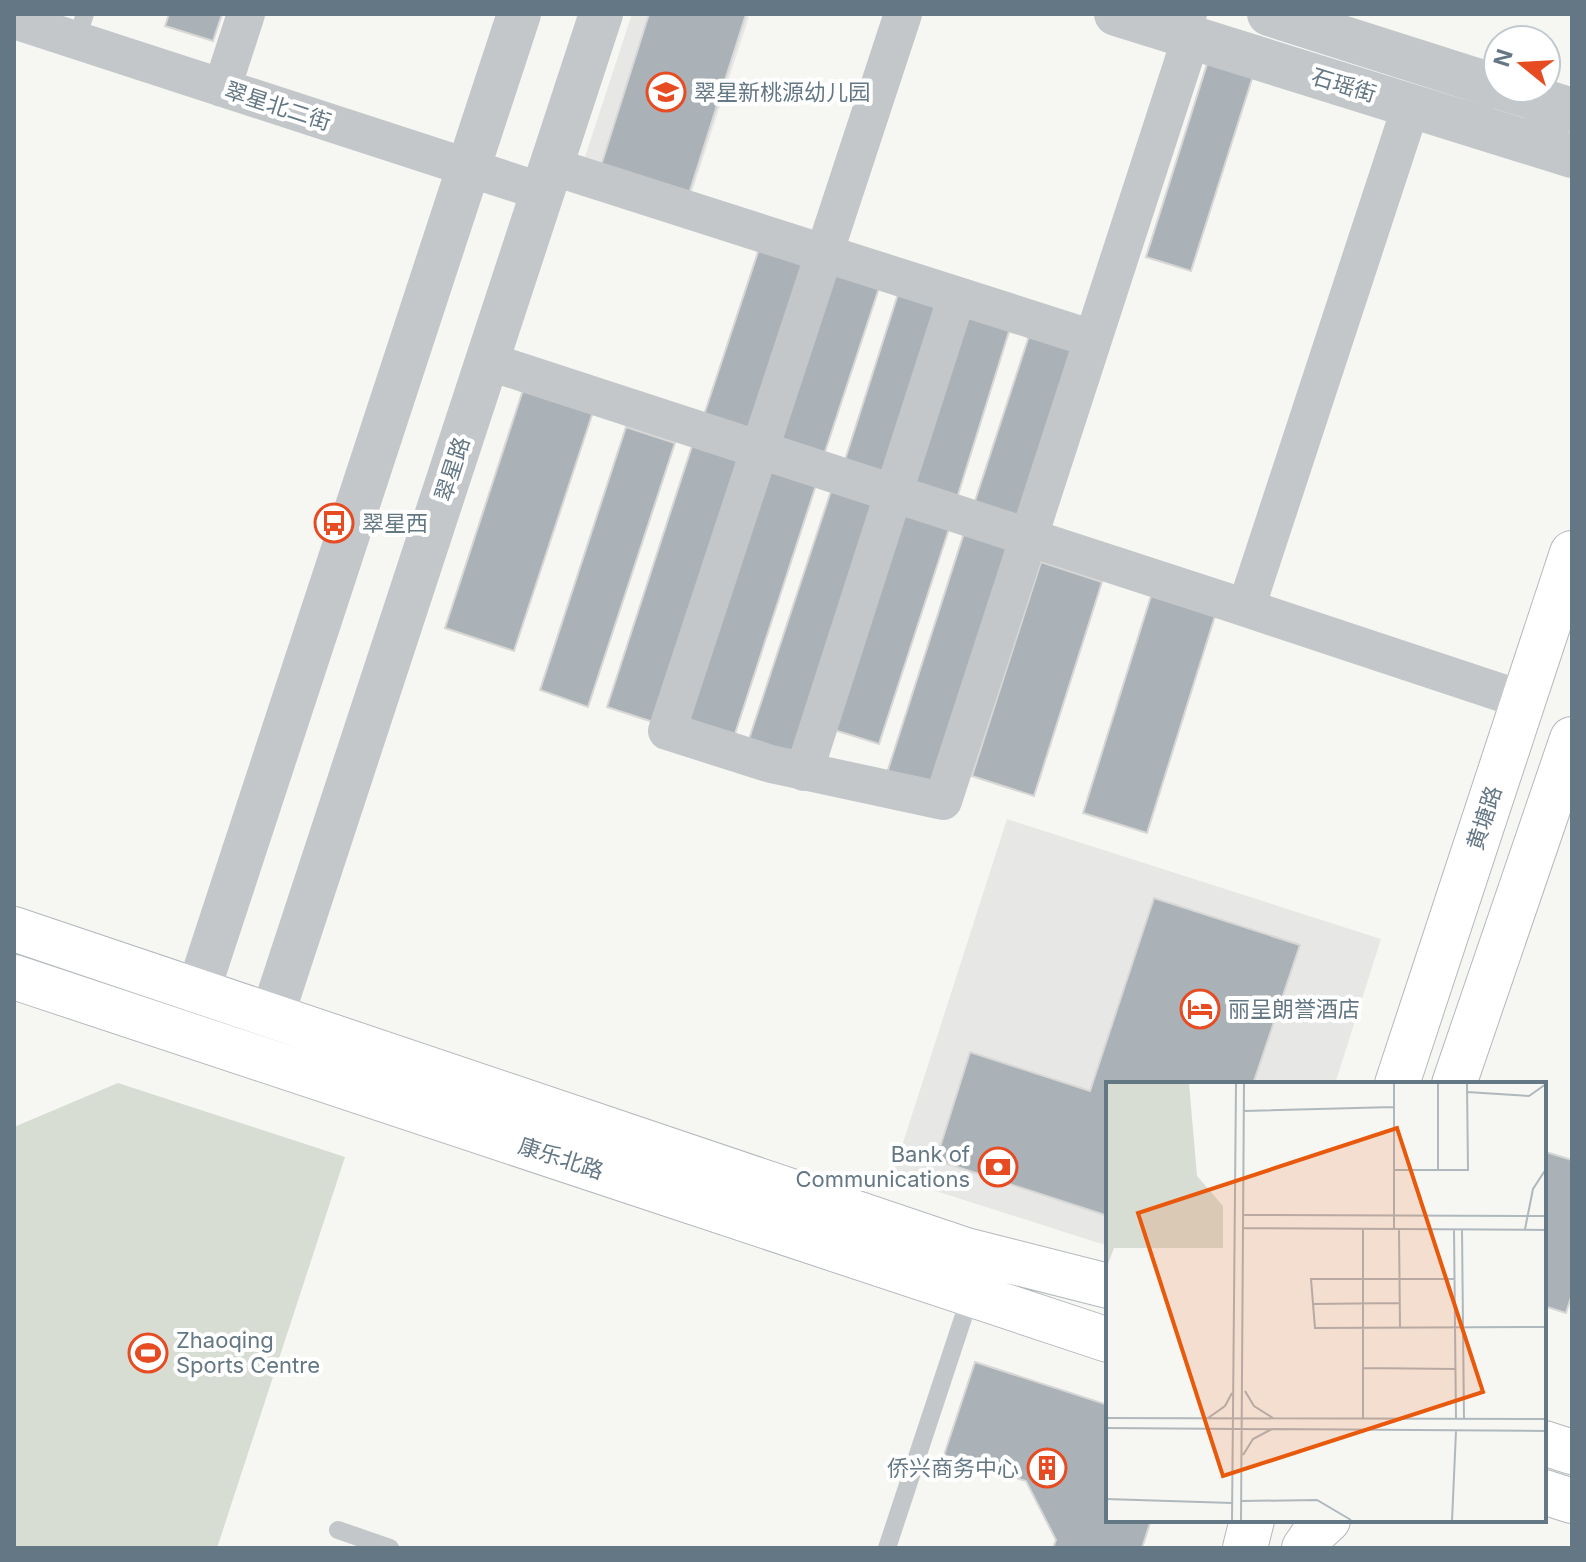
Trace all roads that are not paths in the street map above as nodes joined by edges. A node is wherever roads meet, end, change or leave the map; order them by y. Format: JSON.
{"nodes":[{"id":1,"x":246,"y":14,"type":"edge"},
{"id":2,"x":519,"y":14,"type":"edge"},
{"id":3,"x":601,"y":14,"type":"edge"},
{"id":4,"x":903,"y":14,"type":"edge"},
{"id":5,"x":1116,"y":14,"type":"edge"},
{"id":6,"x":1269,"y":14,"type":"edge"},
{"id":7,"x":14,"y":20,"type":"edge"},
{"id":8,"x":1184,"y":24,"type":"edge"},
{"id":9,"x":80,"y":27,"type":"edge"},
{"id":10,"x":1482,"y":81,"type":"edge"},
{"id":11,"x":222,"y":88,"type":"junction"},
{"id":12,"x":1411,"y":106,"type":"junction"},
{"id":13,"x":1572,"y":156,"type":"edge"},
{"id":14,"x":468,"y":168,"type":"junction"},
{"id":15,"x":547,"y":179,"type":"junction"},
{"id":16,"x":824,"y":253,"type":"junction"},
{"id":17,"x":957,"y":296,"type":"junction"},
{"id":18,"x":1093,"y":339,"type":"junction"},
{"id":19,"x":487,"y":361,"type":"junction"},
{"id":20,"x":759,"y":450,"type":"junction"},
{"id":21,"x":894,"y":494,"type":"junction"},
{"id":22,"x":1028,"y":537,"type":"junction"},
{"id":23,"x":1572,"y":553,"type":"edge"},
{"id":24,"x":1246,"y":608,"type":"junction"},
{"id":25,"x":1523,"y":700,"type":"junction"},
{"id":26,"x":1572,"y":739,"type":"edge"},
{"id":27,"x":804,"y":772,"type":"junction"},
{"id":28,"x":14,"y":929,"type":"edge"},
{"id":29,"x":14,"y":977,"type":"edge"},
{"id":30,"x":198,"y":991,"type":"junction"},
{"id":31,"x":272,"y":1016,"type":"junction"},
{"id":32,"x":1398,"y":1082,"type":"edge"},
{"id":33,"x":1455,"y":1082,"type":"edge"},
{"id":34,"x":574,"y":1140,"type":"junction"},
{"id":35,"x":1106,"y":1285,"type":"edge"},
{"id":36,"x":971,"y":1294,"type":"junction"},
{"id":37,"x":1106,"y":1340,"type":"edge"},
{"id":38,"x":1546,"y":1444,"type":"edge"},
{"id":39,"x":1572,"y":1452,"type":"edge"},
{"id":40,"x":1546,"y":1493,"type":"edge"},
{"id":41,"x":1572,"y":1501,"type":"edge"},
{"id":42,"x":1236,"y":1522,"type":"edge"},
{"id":43,"x":1251,"y":1522,"type":"edge"},
{"id":44,"x":1305,"y":1522,"type":"edge"},
{"id":45,"x":1326,"y":1522,"type":"edge"},
{"id":46,"x":338,"y":1530,"type":"dead end"},
{"id":47,"x":390,"y":1548,"type":"edge"},
{"id":48,"x":887,"y":1548,"type":"edge"},
{"id":49,"x":1244,"y":1548,"type":"edge"},
{"id":50,"x":1296,"y":1548,"type":"edge"},
{"id":51,"x":1304,"y":1548,"type":"edge"}],
"edges":[{"from":1,"to":11,"type":"street"},
{"from":2,"to":14,"type":"street"},
{"from":3,"to":15,"type":"street","name":"翠星路"},
{"from":4,"to":16,"type":"street"},
{"from":5,"to":8,"type":"street","name":"石瑶街"},
{"from":6,"to":10,"type":"street","name":"石瑶街"},
{"from":7,"to":9,"type":"street","name":"翠星北二街"},
{"from":8,"to":12,"type":"street","name":"石瑶街"},
{"from":8,"to":18,"type":"street"},
{"from":9,"to":11,"type":"street","name":"翠星北二街"},
{"from":11,"to":14,"type":"street","name":"翠星北二街"},
{"from":12,"to":13,"type":"street","name":"石瑶街"},
{"from":12,"to":24,"type":"street"},
{"from":14,"to":15,"type":"street","name":"翠星北二街"},
{"from":14,"to":30,"type":"street"},
{"from":15,"to":16,"type":"street","name":"翠星北二街"},
{"from":15,"to":19,"type":"street","name":"翠星路"},
{"from":16,"to":17,"type":"street","name":"翠星北二街"},
{"from":16,"to":20,"type":"street"},
{"from":17,"to":18,"type":"street","name":"翠星北二街"},
{"from":17,"to":21,"type":"street"},
{"from":18,"to":22,"type":"street"},
{"from":19,"to":20,"type":"street"},
{"from":19,"to":31,"type":"street","name":"翠星路"},
{"from":20,"to":21,"type":"street"},
{"from":20,"to":27,"type":"street"},
{"from":21,"to":22,"type":"street"},
{"from":21,"to":27,"type":"street"},
{"from":22,"to":24,"type":"street"},
{"from":22,"to":27,"type":"street"},
{"from":23,"to":25,"type":"main road","name":"黄塘路"},
{"from":24,"to":25,"type":"street"},
{"from":25,"to":32,"type":"main road","name":"黄塘路"},
{"from":26,"to":33,"type":"main road"},
{"from":28,"to":30,"type":"main road","name":"康乐北路"},
{"from":29,"to":34,"type":"main road","name":"康乐北路"},
{"from":30,"to":31,"type":"main road","name":"康乐北路"},
{"from":31,"to":34,"type":"main road","name":"康乐北路"},
{"from":34,"to":35,"type":"main road","name":"康乐北路"},
{"from":34,"to":36,"type":"main road","name":"康乐北路"},
{"from":36,"to":37,"type":"main road","name":"康乐北路"},
{"from":36,"to":48,"type":"lane"},
{"from":38,"to":39,"type":"main road"},
{"from":40,"to":41,"type":"main road"},
{"from":42,"to":49,"type":"main road"},
{"from":43,"to":49,"type":"main road"},
{"from":44,"to":50,"type":"main road"},
{"from":45,"to":51,"type":"main road"},
{"from":46,"to":47,"type":"lane"}]}
